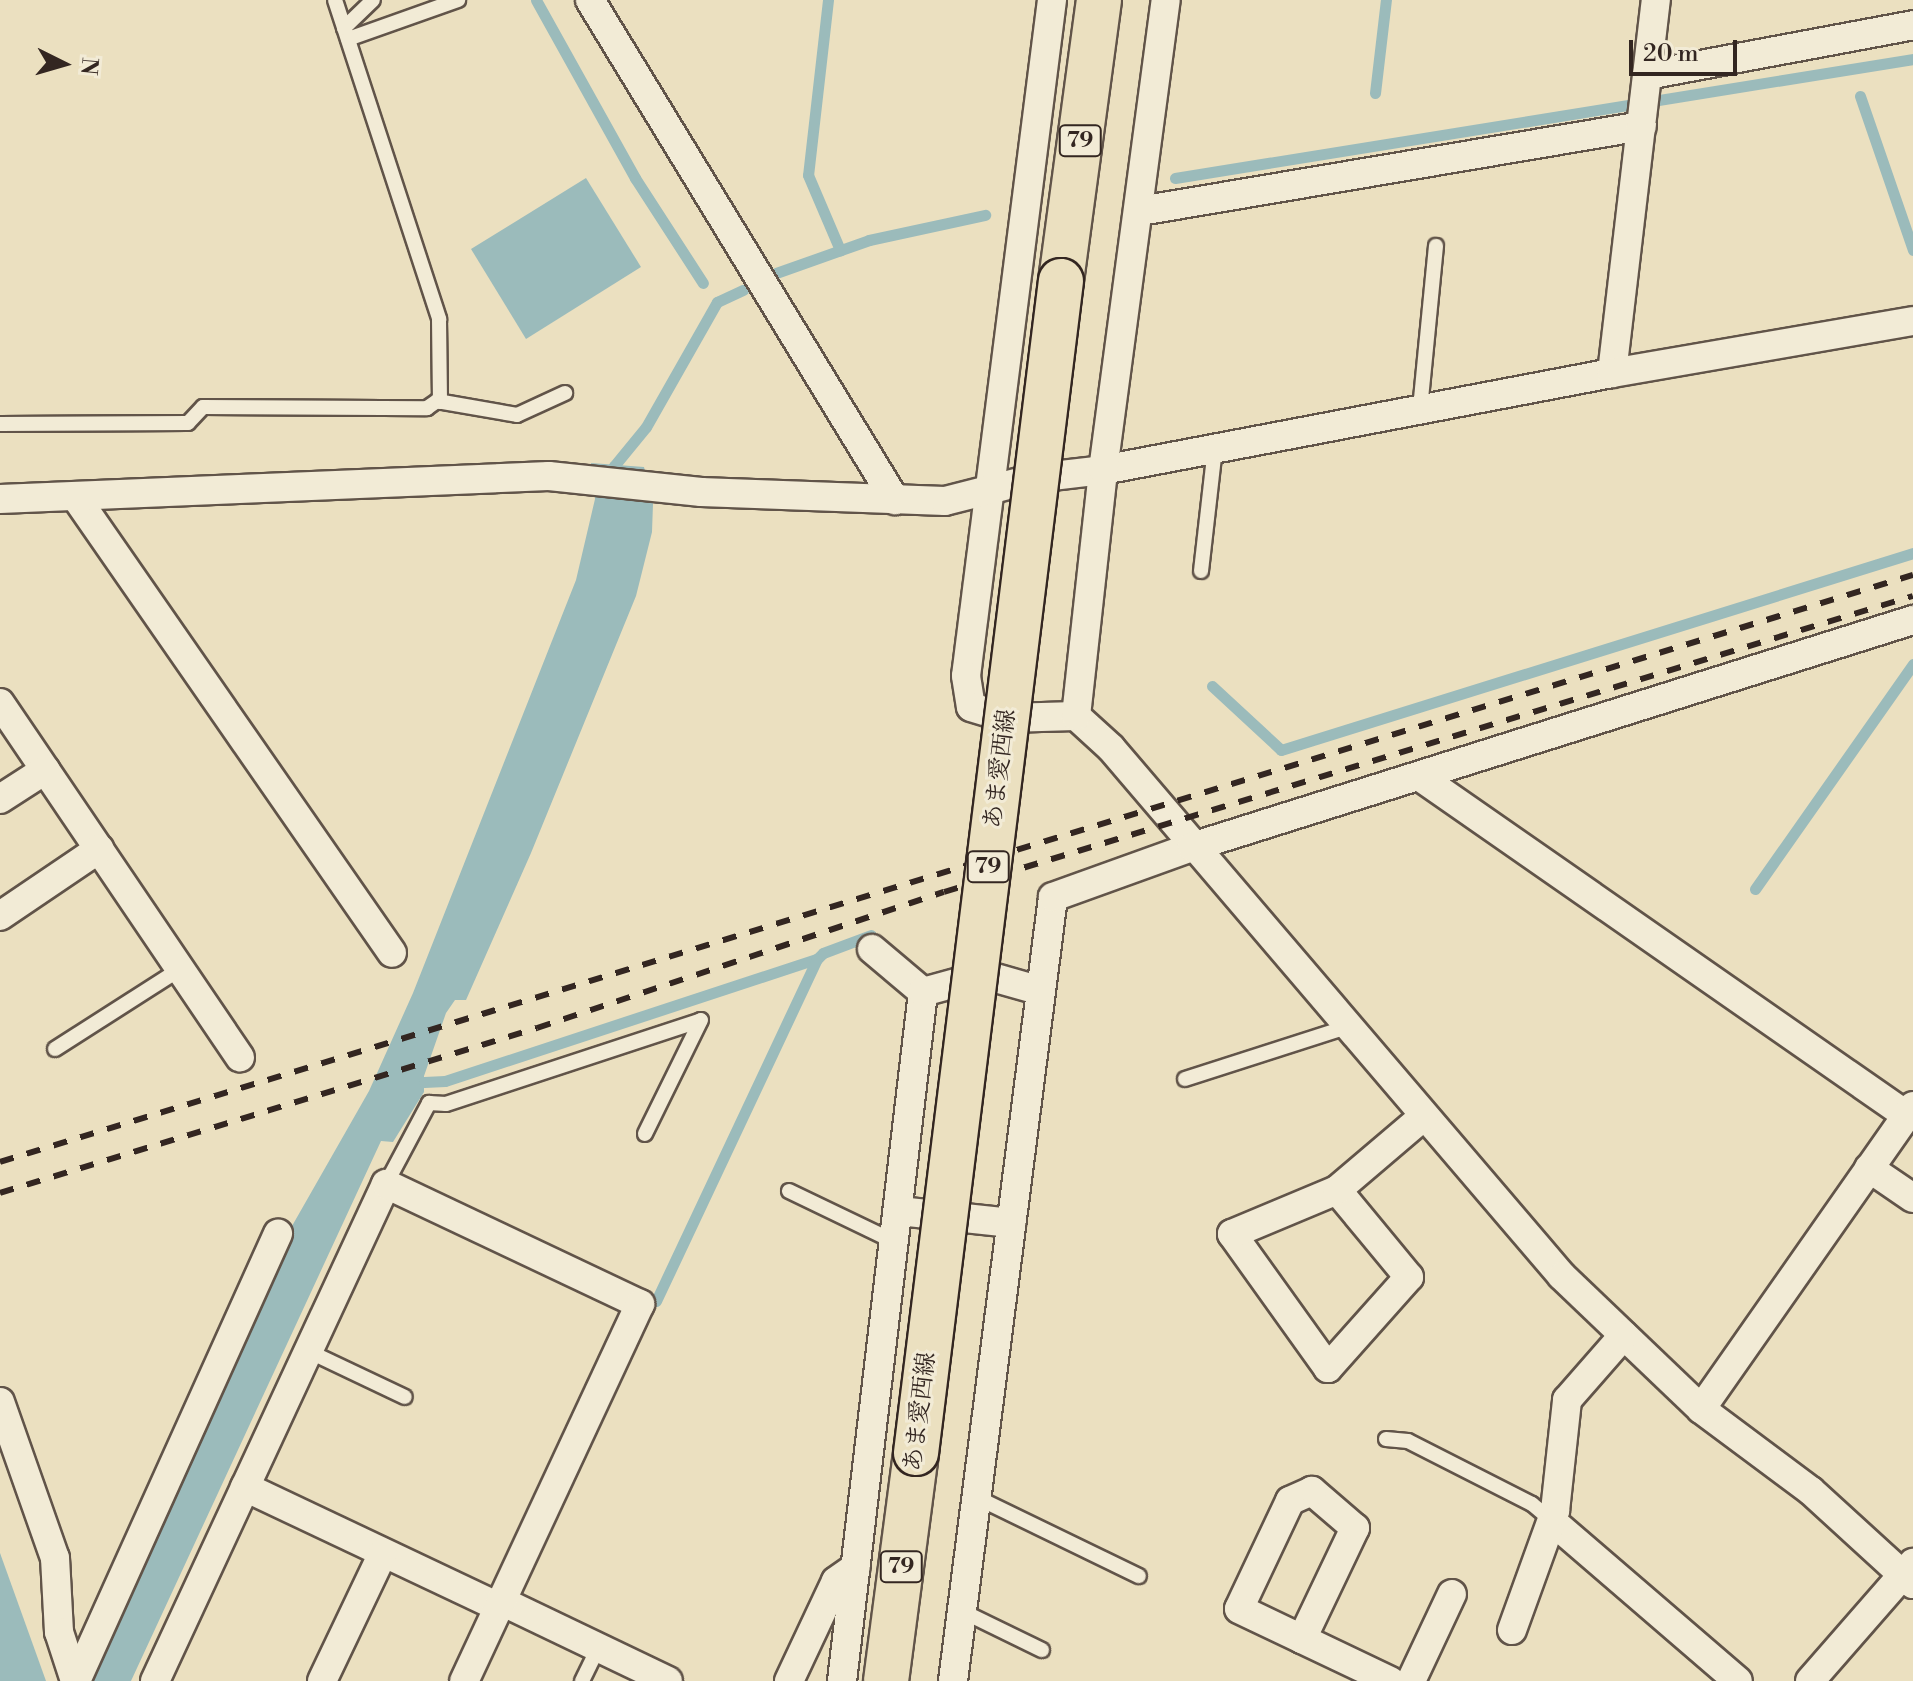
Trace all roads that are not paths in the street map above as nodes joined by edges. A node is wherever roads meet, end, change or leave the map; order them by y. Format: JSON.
{"nodes":[{"id":1,"x":335,"y":0,"type":"edge"},
{"id":2,"x":373,"y":0,"type":"edge"},
{"id":3,"x":458,"y":0,"type":"edge"},
{"id":4,"x":590,"y":0,"type":"edge"},
{"id":5,"x":1052,"y":0,"type":"edge"},
{"id":6,"x":1099,"y":0,"type":"edge"},
{"id":7,"x":1166,"y":0,"type":"edge"},
{"id":8,"x":1656,"y":0,"type":"edge"},
{"id":9,"x":1913,"y":25,"type":"edge"},
{"id":10,"x":346,"y":34,"type":"junction"},
{"id":11,"x":1647,"y":78,"type":"junction"},
{"id":12,"x":1642,"y":121,"type":"junction"},
{"id":13,"x":1140,"y":211,"type":"junction"},
{"id":14,"x":1436,"y":246,"type":"dead end"},
{"id":15,"x":1913,"y":321,"type":"edge"},
{"id":16,"x":1612,"y":373,"type":"junction"},
{"id":17,"x":565,"y":393,"type":"dead end"},
{"id":18,"x":440,"y":402,"type":"junction"},
{"id":19,"x":1420,"y":409,"type":"junction"},
{"id":20,"x":0,"y":424,"type":"edge"},
{"id":21,"x":1215,"y":448,"type":"junction"},
{"id":22,"x":1103,"y":470,"type":"junction"},
{"id":23,"x":988,"y":489,"type":"junction"},
{"id":24,"x":75,"y":496,"type":"junction"},
{"id":25,"x":0,"y":499,"type":"edge"},
{"id":26,"x":895,"y":500,"type":"junction"},
{"id":27,"x":1201,"y":571,"type":"dead end"},
{"id":28,"x":1913,"y":620,"type":"edge"},
{"id":29,"x":0,"y":703,"type":"edge"},
{"id":30,"x":1076,"y":716,"type":"junction"},
{"id":31,"x":45,"y":770,"type":"junction"},
{"id":32,"x":1419,"y":776,"type":"junction"},
{"id":33,"x":0,"y":799,"type":"edge"},
{"id":34,"x":1192,"y":847,"type":"junction"},
{"id":35,"x":99,"y":849,"type":"junction"},
{"id":36,"x":0,"y":916,"type":"edge"},
{"id":37,"x":872,"y":949,"type":"dead end"},
{"id":38,"x":392,"y":953,"type":"dead end"},
{"id":39,"x":180,"y":969,"type":"junction"},
{"id":40,"x":1041,"y":991,"type":"junction"},
{"id":41,"x":923,"y":992,"type":"junction"},
{"id":42,"x":1347,"y":1027,"type":"junction"},
{"id":43,"x":55,"y":1049,"type":"dead end"},
{"id":44,"x":240,"y":1057,"type":"dead end"},
{"id":45,"x":1185,"y":1079,"type":"dead end"},
{"id":46,"x":1910,"y":1110,"type":"edge"},
{"id":47,"x":1424,"y":1116,"type":"junction"},
{"id":48,"x":645,"y":1134,"type":"dead end"},
{"id":49,"x":1869,"y":1168,"type":"junction"},
{"id":50,"x":386,"y":1184,"type":"junction"},
{"id":51,"x":1337,"y":1190,"type":"junction"},
{"id":52,"x":789,"y":1191,"type":"dead end"},
{"id":53,"x":1913,"y":1198,"type":"edge"},
{"id":54,"x":899,"y":1211,"type":"junction"},
{"id":55,"x":1011,"y":1223,"type":"junction"},
{"id":56,"x":278,"y":1233,"type":"dead end"},
{"id":57,"x":895,"y":1242,"type":"junction"},
{"id":58,"x":1624,"y":1335,"type":"junction"},
{"id":59,"x":308,"y":1351,"type":"junction"},
{"id":60,"x":405,"y":1397,"type":"dead end"},
{"id":61,"x":0,"y":1402,"type":"edge"},
{"id":62,"x":1701,"y":1409,"type":"junction"},
{"id":63,"x":1386,"y":1439,"type":"dead end"},
{"id":64,"x":245,"y":1487,"type":"junction"},
{"id":65,"x":976,"y":1497,"type":"junction"},
{"id":66,"x":1552,"y":1521,"type":"junction"},
{"id":67,"x":383,"y":1553,"type":"junction"},
{"id":68,"x":856,"y":1567,"type":"junction"},
{"id":69,"x":1909,"y":1574,"type":"edge"},
{"id":70,"x":1139,"y":1576,"type":"dead end"},
{"id":71,"x":1452,"y":1594,"type":"dead end"},
{"id":72,"x":500,"y":1604,"type":"junction"},
{"id":73,"x":962,"y":1611,"type":"junction"},
{"id":74,"x":1512,"y":1630,"type":"dead end"},
{"id":75,"x":1302,"y":1639,"type":"junction"},
{"id":76,"x":598,"y":1648,"type":"junction"},
{"id":77,"x":1042,"y":1650,"type":"dead end"},
{"id":78,"x":76,"y":1681,"type":"edge"},
{"id":79,"x":155,"y":1681,"type":"edge"},
{"id":80,"x":322,"y":1681,"type":"edge"},
{"id":81,"x":464,"y":1681,"type":"edge"},
{"id":82,"x":582,"y":1681,"type":"edge"},
{"id":83,"x":668,"y":1681,"type":"edge"},
{"id":84,"x":789,"y":1681,"type":"edge"},
{"id":85,"x":842,"y":1681,"type":"edge"},
{"id":86,"x":886,"y":1681,"type":"edge"},
{"id":87,"x":953,"y":1681,"type":"edge"},
{"id":88,"x":1390,"y":1681,"type":"edge"},
{"id":89,"x":1411,"y":1681,"type":"edge"},
{"id":90,"x":1738,"y":1681,"type":"edge"},
{"id":91,"x":1810,"y":1681,"type":"edge"}],
"edges":[{"from":1,"to":10,"type":"lane"},
{"from":2,"to":10,"type":"lane"},
{"from":3,"to":10,"type":"lane"},
{"from":4,"to":26,"type":"street"},
{"from":5,"to":23,"type":"street"},
{"from":6,"to":86,"type":"main road","name":"あま愛西線","number":"79","bridge":true},
{"from":7,"to":13,"type":"street"},
{"from":8,"to":11,"type":"street"},
{"from":9,"to":11,"type":"street"},
{"from":10,"to":18,"type":"lane"},
{"from":11,"to":12,"type":"street"},
{"from":12,"to":13,"type":"street"},
{"from":12,"to":16,"type":"street"},
{"from":13,"to":22,"type":"street"},
{"from":14,"to":19,"type":"lane"},
{"from":15,"to":16,"type":"street"},
{"from":16,"to":19,"type":"street"},
{"from":17,"to":18,"type":"lane"},
{"from":18,"to":20,"type":"lane"},
{"from":19,"to":21,"type":"street"},
{"from":21,"to":22,"type":"street"},
{"from":21,"to":27,"type":"lane"},
{"from":22,"to":23,"type":"street"},
{"from":22,"to":30,"type":"street"},
{"from":23,"to":26,"type":"street"},
{"from":23,"to":30,"type":"street"},
{"from":24,"to":25,"type":"street"},
{"from":24,"to":26,"type":"street"},
{"from":24,"to":38,"type":"street"},
{"from":28,"to":32,"type":"street"},
{"from":29,"to":31,"type":"street"},
{"from":30,"to":34,"type":"street"},
{"from":31,"to":33,"type":"street"},
{"from":31,"to":35,"type":"street"},
{"from":32,"to":34,"type":"street"},
{"from":32,"to":46,"type":"street"},
{"from":34,"to":40,"type":"street"},
{"from":34,"to":42,"type":"street"},
{"from":35,"to":36,"type":"street"},
{"from":35,"to":39,"type":"street"},
{"from":37,"to":41,"type":"street"},
{"from":39,"to":43,"type":"lane"},
{"from":39,"to":44,"type":"street"},
{"from":40,"to":41,"type":"street"},
{"from":40,"to":55,"type":"street"},
{"from":41,"to":54,"type":"street"},
{"from":42,"to":45,"type":"lane"},
{"from":42,"to":47,"type":"street"},
{"from":46,"to":49,"type":"street"},
{"from":47,"to":51,"type":"street"},
{"from":47,"to":58,"type":"street"},
{"from":48,"to":50,"type":"lane"},
{"from":49,"to":53,"type":"street"},
{"from":49,"to":62,"type":"street"},
{"from":50,"to":59,"type":"street"},
{"from":50,"to":72,"type":"street"},
{"from":51,"to":51,"type":"street"},
{"from":52,"to":57,"type":"lane"},
{"from":54,"to":55,"type":"street"},
{"from":54,"to":57,"type":"street"},
{"from":55,"to":65,"type":"street"},
{"from":56,"to":78,"type":"street"},
{"from":57,"to":68,"type":"street"},
{"from":58,"to":62,"type":"street"},
{"from":58,"to":66,"type":"street"},
{"from":59,"to":60,"type":"lane"},
{"from":59,"to":64,"type":"street"},
{"from":61,"to":78,"type":"street"},
{"from":62,"to":69,"type":"street"},
{"from":63,"to":66,"type":"lane"},
{"from":64,"to":67,"type":"street"},
{"from":64,"to":79,"type":"street"},
{"from":65,"to":70,"type":"lane"},
{"from":65,"to":73,"type":"street"},
{"from":66,"to":74,"type":"street"},
{"from":66,"to":90,"type":"street"},
{"from":67,"to":72,"type":"street"},
{"from":67,"to":80,"type":"street"},
{"from":68,"to":84,"type":"street"},
{"from":68,"to":85,"type":"street"},
{"from":69,"to":91,"type":"street"},
{"from":71,"to":89,"type":"street"},
{"from":72,"to":76,"type":"street"},
{"from":72,"to":81,"type":"street"},
{"from":73,"to":77,"type":"lane"},
{"from":73,"to":87,"type":"street"},
{"from":75,"to":75,"type":"street"},
{"from":75,"to":88,"type":"street"},
{"from":76,"to":82,"type":"lane"},
{"from":76,"to":83,"type":"street"}]}
